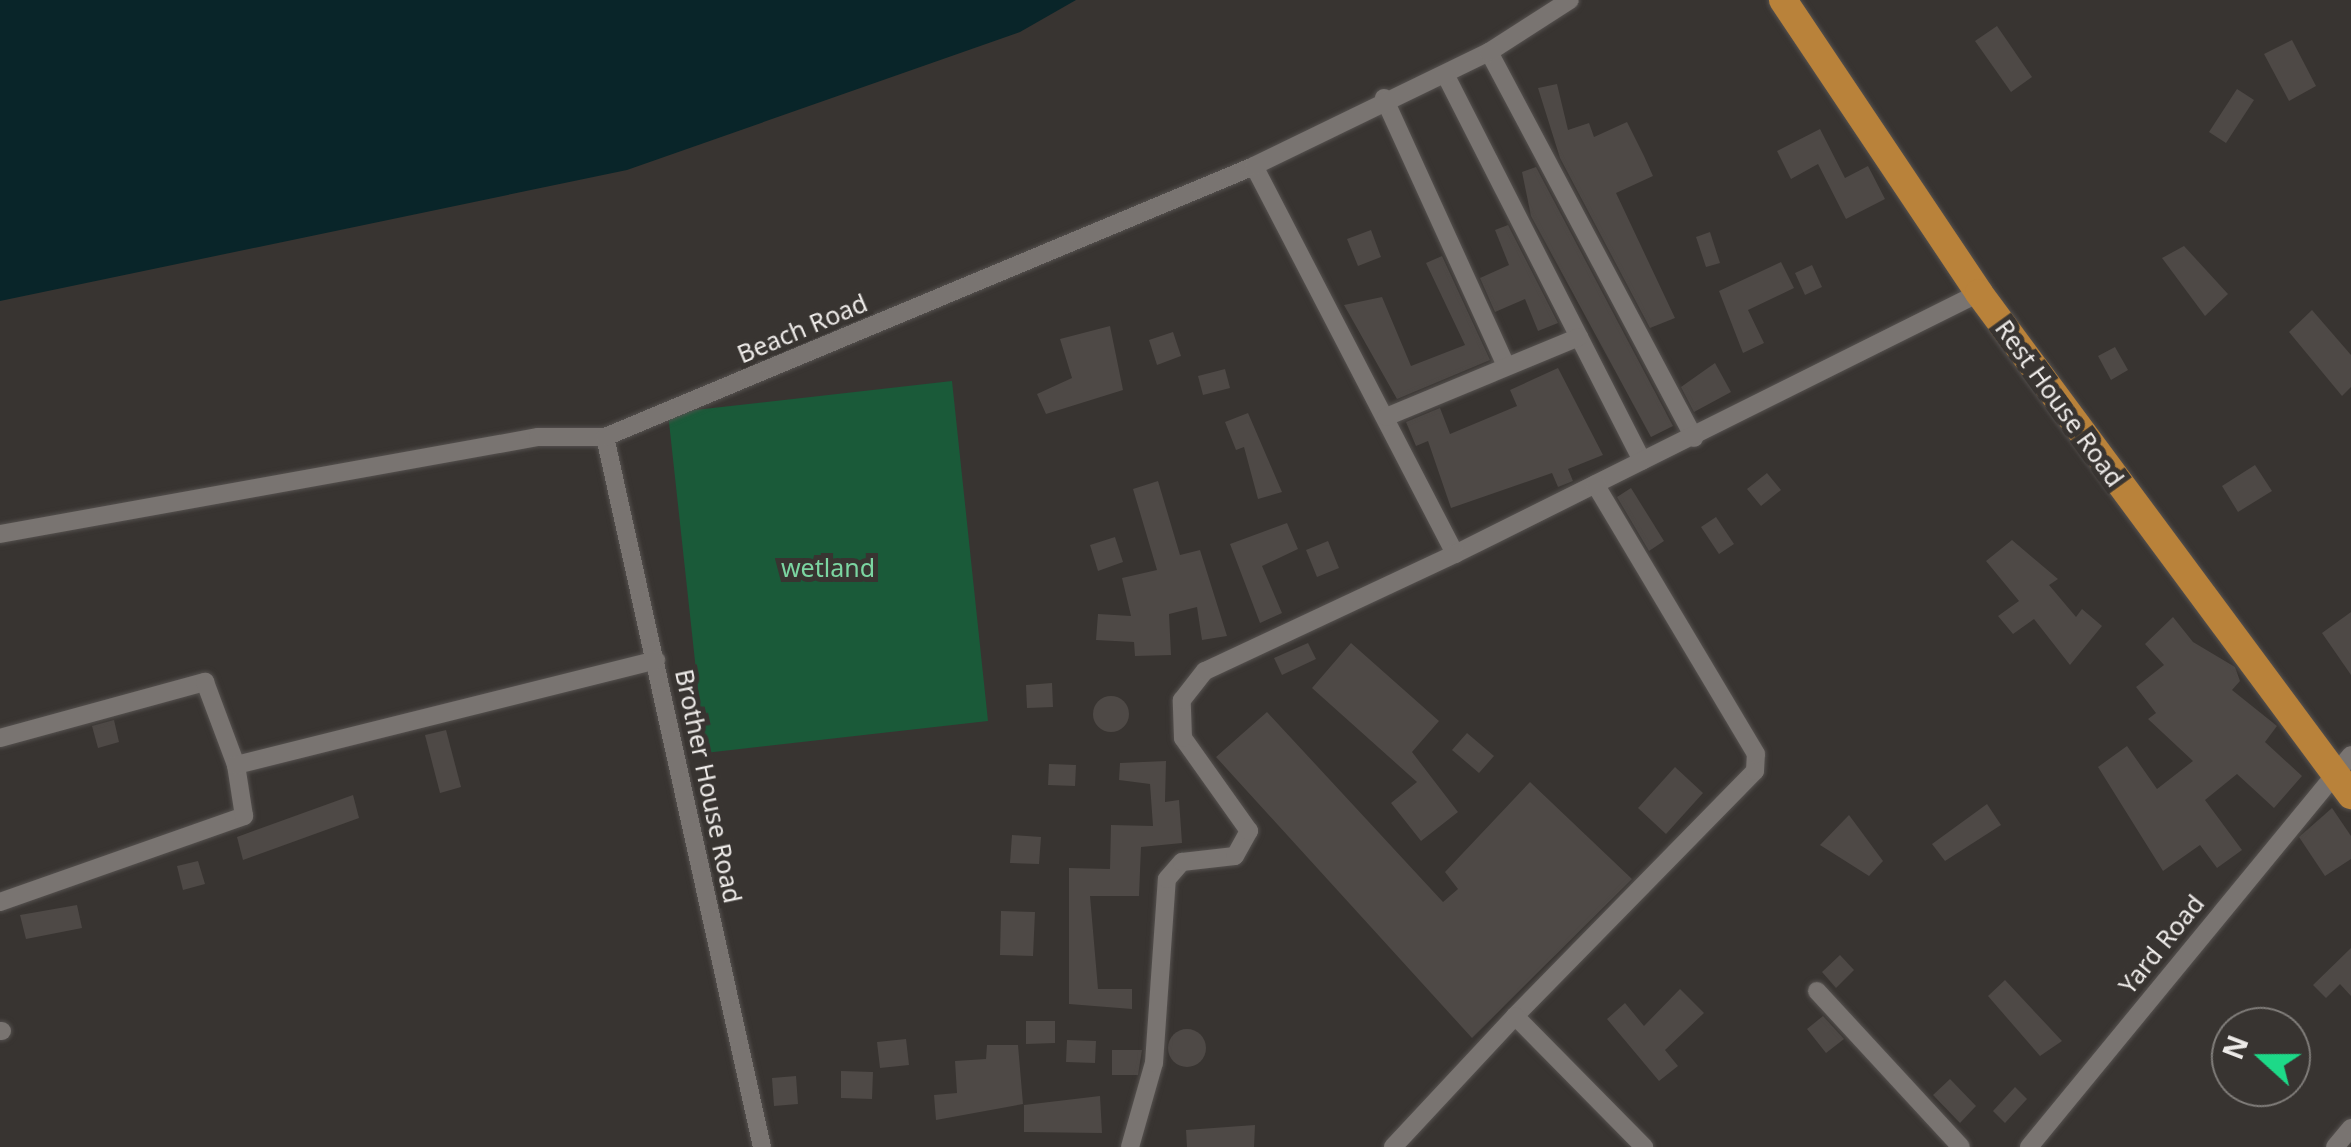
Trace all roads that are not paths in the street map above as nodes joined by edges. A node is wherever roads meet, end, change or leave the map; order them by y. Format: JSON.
{"nodes":[{"id":1,"x":1570,"y":0,"type":"edge"},
{"id":2,"x":1783,"y":0,"type":"edge"},
{"id":3,"x":1489,"y":52,"type":"junction"},
{"id":4,"x":1445,"y":74,"type":"junction"},
{"id":5,"x":1384,"y":98,"type":"junction"},
{"id":6,"x":1254,"y":166,"type":"junction"},
{"id":7,"x":1979,"y":292,"type":"junction"},
{"id":8,"x":1579,"y":337,"type":"junction"},
{"id":9,"x":1506,"y":366,"type":"junction"},
{"id":10,"x":1386,"y":418,"type":"junction"},
{"id":11,"x":605,"y":437,"type":"junction"},
{"id":12,"x":1694,"y":438,"type":"junction"},
{"id":13,"x":1642,"y":461,"type":"junction"},
{"id":14,"x":1595,"y":484,"type":"junction"},
{"id":15,"x":0,"y":534,"type":"edge"},
{"id":16,"x":1455,"y":554,"type":"junction"},
{"id":17,"x":656,"y":660,"type":"junction"},
{"id":18,"x":0,"y":738,"type":"edge"},
{"id":19,"x":2341,"y":764,"type":"edge"},
{"id":20,"x":236,"y":765,"type":"junction"},
{"id":21,"x":2351,"y":795,"type":"edge"},
{"id":22,"x":0,"y":902,"type":"edge"},
{"id":23,"x":1817,"y":990,"type":"dead end"},
{"id":24,"x":1515,"y":1016,"type":"junction"},
{"id":25,"x":2351,"y":1128,"type":"edge"},
{"id":26,"x":762,"y":1147,"type":"edge"},
{"id":27,"x":1130,"y":1147,"type":"edge"},
{"id":28,"x":1393,"y":1147,"type":"edge"},
{"id":29,"x":1644,"y":1147,"type":"edge"},
{"id":30,"x":1961,"y":1147,"type":"edge"},
{"id":31,"x":2029,"y":1147,"type":"edge"},
{"id":32,"x":2335,"y":1147,"type":"edge"}],
"edges":[{"from":1,"to":3,"type":"street","name":"Beach Road"},
{"from":2,"to":7,"type":"main road","name":"Rest House Road"},
{"from":3,"to":4,"type":"street","name":"Beach Road"},
{"from":3,"to":12,"type":"street"},
{"from":4,"to":5,"type":"street","name":"Beach Road"},
{"from":4,"to":8,"type":"street"},
{"from":5,"to":6,"type":"street","name":"Beach Road"},
{"from":5,"to":9,"type":"street"},
{"from":6,"to":10,"type":"street"},
{"from":6,"to":11,"type":"street","name":"Beach Road"},
{"from":7,"to":12,"type":"street"},
{"from":7,"to":19,"type":"main road","name":"Rest House Road"},
{"from":8,"to":9,"type":"street"},
{"from":8,"to":13,"type":"street"},
{"from":9,"to":10,"type":"street"},
{"from":10,"to":16,"type":"street"},
{"from":11,"to":15,"type":"street","name":"Beach Road"},
{"from":11,"to":17,"type":"street","name":"Brother House Road"},
{"from":12,"to":13,"type":"street"},
{"from":13,"to":14,"type":"street"},
{"from":14,"to":16,"type":"street"},
{"from":14,"to":24,"type":"street"},
{"from":16,"to":27,"type":"street"},
{"from":17,"to":20,"type":"street"},
{"from":17,"to":26,"type":"street","name":"Brother House Road"},
{"from":18,"to":20,"type":"street"},
{"from":19,"to":21,"type":"main road","name":"Rest House Road"},
{"from":19,"to":31,"type":"street","name":"Yard Road"},
{"from":20,"to":22,"type":"street"},
{"from":23,"to":30,"type":"street"},
{"from":24,"to":28,"type":"street"},
{"from":24,"to":29,"type":"street"},
{"from":25,"to":32,"type":"street"}]}
